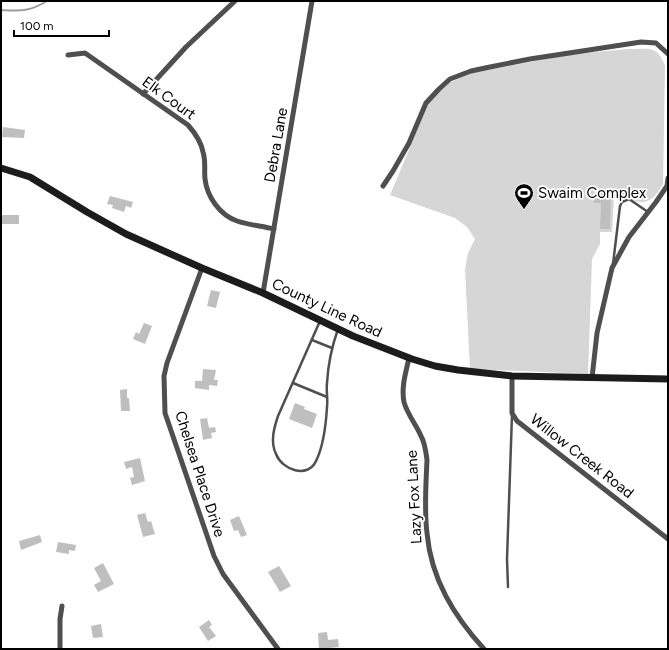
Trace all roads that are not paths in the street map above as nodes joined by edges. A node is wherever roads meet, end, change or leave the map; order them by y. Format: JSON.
{"nodes":[{"id":1,"x":234,"y":1,"type":"edge"},
{"id":2,"x":312,"y":1,"type":"edge"},
{"id":3,"x":68,"y":54,"type":"dead end"},
{"id":4,"x":668,"y":54,"type":"edge"},
{"id":5,"x":143,"y":94,"type":"junction"},
{"id":6,"x":1,"y":168,"type":"edge"},
{"id":7,"x":668,"y":178,"type":"edge"},
{"id":8,"x":383,"y":186,"type":"dead end"},
{"id":9,"x":648,"y":212,"type":"junction"},
{"id":10,"x":274,"y":229,"type":"junction"},
{"id":11,"x":202,"y":268,"type":"junction"},
{"id":12,"x":612,"y":268,"type":"junction"},
{"id":13,"x":263,"y":293,"type":"junction"},
{"id":14,"x":320,"y":321,"type":"junction"},
{"id":15,"x":338,"y":329,"type":"junction"},
{"id":16,"x":312,"y":340,"type":"junction"},
{"id":17,"x":332,"y":348,"type":"junction"},
{"id":18,"x":409,"y":358,"type":"junction"},
{"id":19,"x":512,"y":376,"type":"junction"},
{"id":20,"x":592,"y":378,"type":"junction"},
{"id":21,"x":668,"y":379,"type":"edge"},
{"id":22,"x":293,"y":383,"type":"junction"},
{"id":23,"x":326,"y":398,"type":"junction"},
{"id":24,"x":512,"y":413,"type":"junction"},
{"id":25,"x":668,"y":539,"type":"edge"},
{"id":26,"x":508,"y":587,"type":"dead end"},
{"id":27,"x":62,"y":606,"type":"dead end"},
{"id":28,"x":60,"y":649,"type":"edge"},
{"id":29,"x":278,"y":649,"type":"edge"},
{"id":30,"x":484,"y":649,"type":"edge"}],
"edges":[{"from":1,"to":5,"type":"street"},
{"from":2,"to":10,"type":"street","name":"Debra Lane"},
{"from":3,"to":5,"type":"street","name":"Elk Court"},
{"from":4,"to":8,"type":"street"},
{"from":5,"to":10,"type":"street","name":"Elk Court"},
{"from":6,"to":11,"type":"street","name":"County Line Road"},
{"from":7,"to":9,"type":"street"},
{"from":9,"to":12,"type":"street"},
{"from":9,"to":12,"type":"lane"},
{"from":10,"to":13,"type":"street","name":"Debra Lane"},
{"from":11,"to":13,"type":"street","name":"County Line Road"},
{"from":11,"to":29,"type":"street","name":"Chelsea Place Drive"},
{"from":12,"to":20,"type":"street"},
{"from":13,"to":14,"type":"street","name":"County Line Road"},
{"from":14,"to":15,"type":"street","name":"County Line Road"},
{"from":14,"to":16,"type":"lane"},
{"from":15,"to":17,"type":"lane"},
{"from":15,"to":18,"type":"street","name":"County Line Road"},
{"from":16,"to":17,"type":"lane"},
{"from":16,"to":22,"type":"lane"},
{"from":17,"to":23,"type":"lane"},
{"from":18,"to":19,"type":"street","name":"County Line Road"},
{"from":18,"to":30,"type":"street","name":"Lazy Fox Lane"},
{"from":19,"to":20,"type":"street","name":"County Line Road"},
{"from":19,"to":24,"type":"street","name":"Willow Creek Road"},
{"from":20,"to":21,"type":"street","name":"County Line Road"},
{"from":22,"to":23,"type":"lane"},
{"from":22,"to":23,"type":"lane"},
{"from":24,"to":25,"type":"street","name":"Willow Creek Road"},
{"from":24,"to":26,"type":"lane"},
{"from":27,"to":28,"type":"street"}]}
